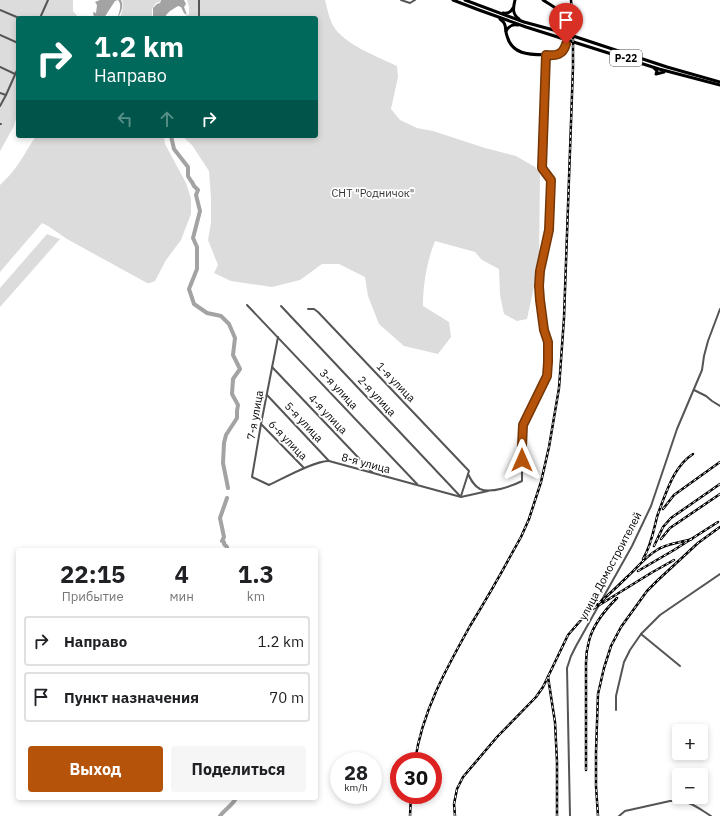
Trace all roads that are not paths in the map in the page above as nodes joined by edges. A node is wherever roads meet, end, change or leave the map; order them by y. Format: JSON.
{"nodes":[{"id":1,"x":48,"y":0,"type":"edge"},
{"id":2,"x":199,"y":0,"type":"edge"},
{"id":3,"x":401,"y":0,"type":"edge"},
{"id":4,"x":415,"y":0,"type":"edge"},
{"id":5,"x":453,"y":0,"type":"edge"},
{"id":6,"x":465,"y":0,"type":"edge"},
{"id":7,"x":543,"y":0,"type":"edge"},
{"id":8,"x":514,"y":2,"type":"edge"},
{"id":9,"x":0,"y":10,"type":"edge"},
{"id":10,"x":499,"y":13,"type":"junction"},
{"id":11,"x":41,"y":16,"type":"edge"},
{"id":12,"x":199,"y":16,"type":"edge"},
{"id":13,"x":16,"y":17,"type":"edge"},
{"id":14,"x":497,"y":17,"type":"junction"},
{"id":15,"x":524,"y":22,"type":"junction"},
{"id":16,"x":526,"y":27,"type":"junction"},
{"id":17,"x":506,"y":31,"type":"junction"},
{"id":18,"x":0,"y":35,"type":"edge"},
{"id":19,"x":16,"y":42,"type":"edge"},
{"id":20,"x":546,"y":55,"type":"junction"},
{"id":21,"x":0,"y":67,"type":"edge"},
{"id":22,"x":15,"y":74,"type":"joint"},
{"id":23,"x":720,"y":82,"type":"edge"},
{"id":24,"x":720,"y":85,"type":"edge"},
{"id":25,"x":0,"y":93,"type":"edge"},
{"id":26,"x":6,"y":96,"type":"junction"},
{"id":27,"x":0,"y":106,"type":"edge"},
{"id":28,"x":247,"y":305,"type":"dead end"},
{"id":29,"x":281,"y":306,"type":"dead end"},
{"id":30,"x":720,"y":308,"type":"edge"},
{"id":31,"x":308,"y":309,"type":"dead end"},
{"id":32,"x":278,"y":337,"type":"junction"},
{"id":33,"x":272,"y":367,"type":"junction"},
{"id":34,"x":693,"y":390,"type":"junction"},
{"id":35,"x":267,"y":395,"type":"junction"},
{"id":36,"x":720,"y":406,"type":"edge"},
{"id":37,"x":261,"y":424,"type":"junction"},
{"id":38,"x":329,"y":461,"type":"junction"},
{"id":39,"x":304,"y":468,"type":"junction"},
{"id":40,"x":373,"y":473,"type":"junction"},
{"id":41,"x":468,"y":474,"type":"junction"},
{"id":42,"x":269,"y":485,"type":"joint"},
{"id":43,"x":418,"y":485,"type":"junction"},
{"id":44,"x":488,"y":491,"type":"junction"},
{"id":45,"x":461,"y":497,"type":"junction"},
{"id":46,"x":720,"y":574,"type":"edge"},
{"id":47,"x":642,"y":634,"type":"junction"},
{"id":48,"x":680,"y":666,"type":"dead end"},
{"id":49,"x":616,"y":710,"type":"dead end"},
{"id":50,"x":570,"y":816,"type":"edge"},
{"id":51,"x":619,"y":816,"type":"edge"},
{"id":52,"x":711,"y":816,"type":"edge"}],
"edges":[{"from":1,"to":11,"type":"street"},
{"from":2,"to":12,"type":"street"},
{"from":3,"to":4,"type":"street"},
{"from":5,"to":14,"type":"highway","number":"Р-22"},
{"from":6,"to":10,"type":"highway","number":"Р-22"},
{"from":7,"to":20,"type":"highway"},
{"from":8,"to":10,"type":"highway"},
{"from":8,"to":15,"type":"highway"},
{"from":9,"to":13,"type":"street"},
{"from":10,"to":15,"type":"highway","number":"Р-22"},
{"from":14,"to":16,"type":"highway","number":"Р-22"},
{"from":14,"to":17,"type":"highway"},
{"from":15,"to":23,"type":"highway","number":"Р-22"},
{"from":16,"to":17,"type":"highway"},
{"from":16,"to":24,"type":"highway","number":"Р-22"},
{"from":17,"to":20,"type":"highway"},
{"from":18,"to":19,"type":"street"},
{"from":20,"to":44,"type":"street"},
{"from":21,"to":22,"type":"street"},
{"from":22,"to":26,"type":"street"},
{"from":25,"to":26,"type":"street"},
{"from":26,"to":27,"type":"street"},
{"from":28,"to":32,"type":"street","name":"3-я улица"},
{"from":29,"to":45,"type":"street","name":"2-я улица"},
{"from":30,"to":34,"type":"street","name":"улица Домостроителей"},
{"from":31,"to":41,"type":"street","name":"1-я улица"},
{"from":32,"to":33,"type":"street","name":"7-я улица"},
{"from":32,"to":43,"type":"street","name":"3-я улица"},
{"from":33,"to":35,"type":"street","name":"7-я улица"},
{"from":33,"to":40,"type":"street","name":"4-я улица"},
{"from":34,"to":36,"type":"street"},
{"from":34,"to":50,"type":"street","name":"улица Домостроителей"},
{"from":35,"to":37,"type":"street","name":"7-я улица"},
{"from":35,"to":38,"type":"street","name":"5-я улица"},
{"from":37,"to":39,"type":"street","name":"6-я улица"},
{"from":37,"to":42,"type":"street","name":"7-я улица"},
{"from":38,"to":39,"type":"street","name":"8-я улица"},
{"from":38,"to":40,"type":"street","name":"8-я улица"},
{"from":39,"to":42,"type":"street","name":"8-я улица"},
{"from":40,"to":43,"type":"street","name":"8-я улица"},
{"from":41,"to":44,"type":"street"},
{"from":41,"to":45,"type":"street"},
{"from":43,"to":45,"type":"street","name":"8-я улица"},
{"from":44,"to":45,"type":"street"},
{"from":46,"to":47,"type":"street"},
{"from":47,"to":48,"type":"street"},
{"from":47,"to":49,"type":"street"},
{"from":51,"to":52,"type":"street"}]}
